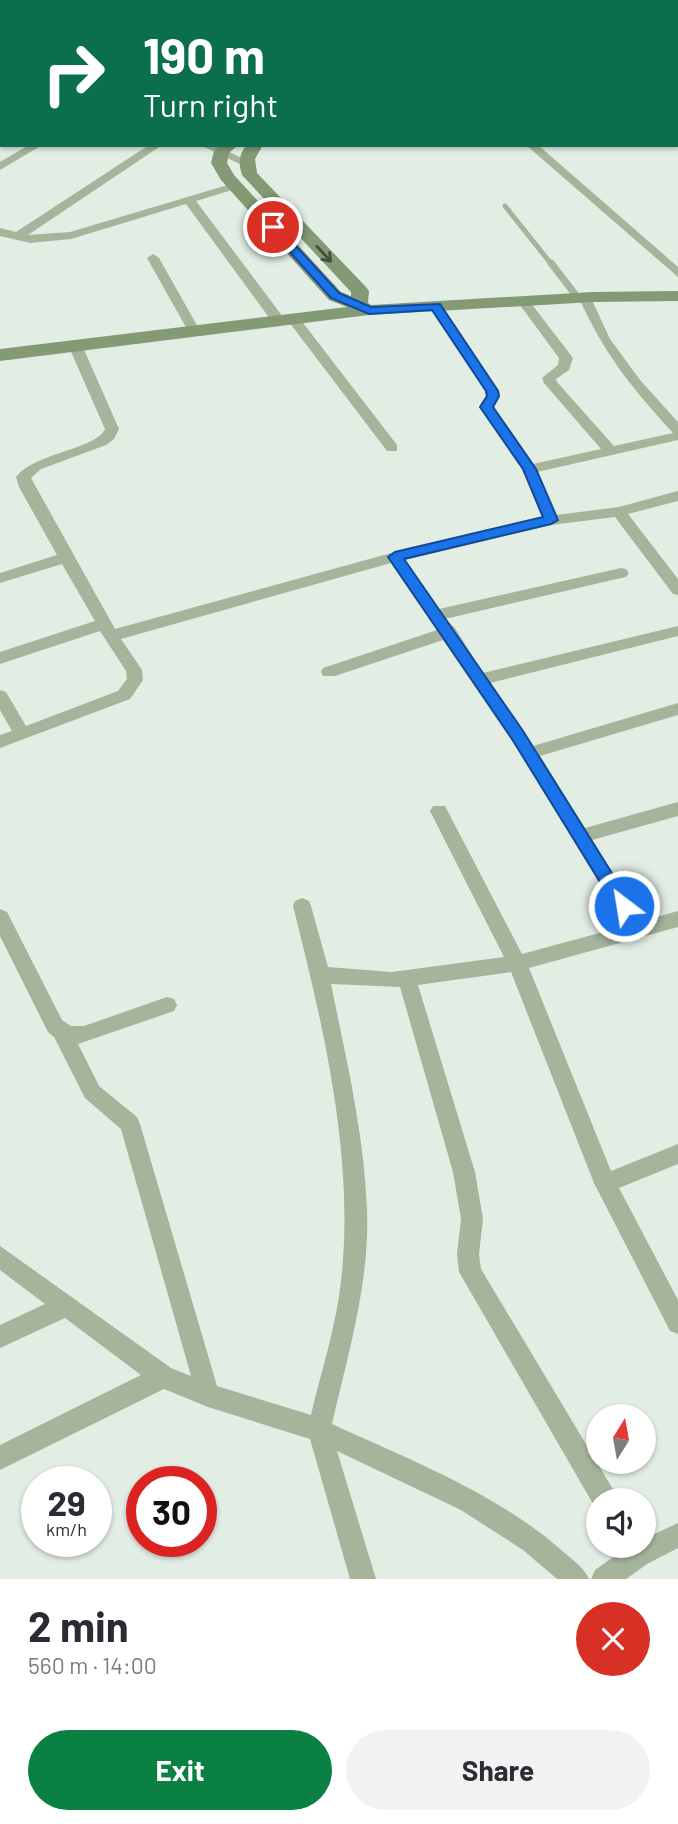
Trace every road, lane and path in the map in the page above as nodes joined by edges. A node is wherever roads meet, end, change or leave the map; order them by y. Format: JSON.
{"nodes":[{"id":1,"x":34,"y":147,"type":"edge"},
{"id":2,"x":154,"y":147,"type":"edge"},
{"id":3,"x":253,"y":147,"type":"edge"},
{"id":4,"x":537,"y":147,"type":"edge"},
{"id":5,"x":226,"y":148,"type":"edge"},
{"id":6,"x":246,"y":163,"type":"junction"},
{"id":7,"x":0,"y":167,"type":"edge"},
{"id":8,"x":235,"y":186,"type":"junction"},
{"id":9,"x":190,"y":201,"type":"junction"},
{"id":10,"x":505,"y":206,"type":"dead end"},
{"id":11,"x":0,"y":232,"type":"edge"},
{"id":12,"x":17,"y":237,"type":"junction"},
{"id":13,"x":153,"y":258,"type":"dead end"},
{"id":14,"x":678,"y":273,"type":"edge"},
{"id":15,"x":678,"y":296,"type":"edge"},
{"id":16,"x":582,"y":298,"type":"junction"},
{"id":17,"x":523,"y":301,"type":"junction"},
{"id":18,"x":436,"y":306,"type":"junction"},
{"id":19,"x":364,"y":307,"type":"junction"},
{"id":20,"x":285,"y":319,"type":"junction"},
{"id":21,"x":193,"y":329,"type":"junction"},
{"id":22,"x":75,"y":345,"type":"junction"},
{"id":23,"x":0,"y":355,"type":"edge"},
{"id":24,"x":678,"y":430,"type":"edge"},
{"id":25,"x":678,"y":436,"type":"edge"},
{"id":26,"x":391,"y":448,"type":"dead end"},
{"id":27,"x":612,"y":452,"type":"junction"},
{"id":28,"x":529,"y":469,"type":"junction"},
{"id":29,"x":678,"y":496,"type":"edge"},
{"id":30,"x":619,"y":512,"type":"junction"},
{"id":31,"x":551,"y":520,"type":"junction"},
{"id":32,"x":395,"y":557,"type":"junction"},
{"id":33,"x":66,"y":558,"type":"junction"},
{"id":34,"x":621,"y":573,"type":"dead end"},
{"id":35,"x":0,"y":578,"type":"edge"},
{"id":36,"x":678,"y":590,"type":"edge"},
{"id":37,"x":438,"y":615,"type":"junction"},
{"id":38,"x":107,"y":630,"type":"junction"},
{"id":39,"x":678,"y":631,"type":"edge"},
{"id":40,"x":449,"y":632,"type":"junction"},
{"id":41,"x":0,"y":658,"type":"edge"},
{"id":42,"x":329,"y":672,"type":"dead end"},
{"id":43,"x":481,"y":679,"type":"junction"},
{"id":44,"x":0,"y":696,"type":"edge"},
{"id":45,"x":678,"y":709,"type":"edge"},
{"id":46,"x":22,"y":734,"type":"junction"},
{"id":47,"x":0,"y":742,"type":"edge"},
{"id":48,"x":530,"y":753,"type":"junction"},
{"id":49,"x":678,"y":809,"type":"edge"},
{"id":50,"x":439,"y":811,"type":"dead end"},
{"id":51,"x":581,"y":836,"type":"junction"},
{"id":52,"x":302,"y":906,"type":"dead end"},
{"id":53,"x":0,"y":917,"type":"edge"},
{"id":54,"x":678,"y":919,"type":"edge"},
{"id":55,"x":638,"y":930,"type":"junction"},
{"id":56,"x":517,"y":963,"type":"junction"},
{"id":57,"x":320,"y":975,"type":"junction"},
{"id":58,"x":407,"y":979,"type":"junction"},
{"id":59,"x":167,"y":1005,"type":"dead end"},
{"id":60,"x":62,"y":1032,"type":"junction"},
{"id":61,"x":678,"y":1154,"type":"edge"},
{"id":62,"x":605,"y":1183,"type":"junction"},
{"id":63,"x":0,"y":1257,"type":"edge"},
{"id":64,"x":66,"y":1306,"type":"junction"},
{"id":65,"x":678,"y":1323,"type":"edge"},
{"id":66,"x":0,"y":1337,"type":"edge"},
{"id":67,"x":163,"y":1377,"type":"junction"},
{"id":68,"x":208,"y":1395,"type":"junction"},
{"id":69,"x":318,"y":1430,"type":"junction"},
{"id":70,"x":0,"y":1458,"type":"edge"},
{"id":71,"x":598,"y":1488,"type":"edge"},
{"id":72,"x":678,"y":1535,"type":"edge"},
{"id":73,"x":656,"y":1543,"type":"edge"},
{"id":74,"x":626,"y":1558,"type":"edge"},
{"id":75,"x":363,"y":1579,"type":"edge"},
{"id":76,"x":576,"y":1579,"type":"edge"},
{"id":77,"x":604,"y":1579,"type":"edge"}],
"edges":[{"from":1,"to":7,"type":"street"},
{"from":2,"to":12,"type":"street"},
{"from":3,"to":6,"type":"street"},
{"from":4,"to":14,"type":"street"},
{"from":5,"to":6,"type":"street"},
{"from":5,"to":8,"type":"street"},
{"from":6,"to":19,"type":"street","one_way":true},
{"from":8,"to":9,"type":"street"},
{"from":8,"to":19,"type":"street"},
{"from":9,"to":12,"type":"street"},
{"from":9,"to":20,"type":"street"},
{"from":10,"to":16,"type":"lane"},
{"from":11,"to":12,"type":"street"},
{"from":13,"to":21,"type":"street"},
{"from":15,"to":16,"type":"street"},
{"from":16,"to":17,"type":"street"},
{"from":16,"to":24,"type":"street"},
{"from":17,"to":18,"type":"street"},
{"from":17,"to":27,"type":"street"},
{"from":18,"to":19,"type":"street"},
{"from":18,"to":28,"type":"street"},
{"from":19,"to":20,"type":"street"},
{"from":20,"to":21,"type":"street"},
{"from":20,"to":26,"type":"street"},
{"from":21,"to":22,"type":"street"},
{"from":22,"to":23,"type":"street"},
{"from":22,"to":33,"type":"street"},
{"from":25,"to":27,"type":"street"},
{"from":27,"to":28,"type":"street"},
{"from":28,"to":31,"type":"street"},
{"from":29,"to":30,"type":"street"},
{"from":30,"to":31,"type":"street"},
{"from":30,"to":36,"type":"street"},
{"from":31,"to":32,"type":"street"},
{"from":32,"to":37,"type":"street"},
{"from":32,"to":38,"type":"street"},
{"from":33,"to":35,"type":"street"},
{"from":33,"to":38,"type":"street"},
{"from":34,"to":37,"type":"street"},
{"from":37,"to":40,"type":"street"},
{"from":38,"to":41,"type":"street"},
{"from":38,"to":46,"type":"street"},
{"from":39,"to":43,"type":"street"},
{"from":40,"to":42,"type":"street"},
{"from":40,"to":43,"type":"street"},
{"from":43,"to":48,"type":"street"},
{"from":44,"to":46,"type":"street"},
{"from":45,"to":48,"type":"street"},
{"from":46,"to":47,"type":"street"},
{"from":48,"to":51,"type":"street"},
{"from":49,"to":51,"type":"street"},
{"from":50,"to":56,"type":"street"},
{"from":51,"to":55,"type":"street"},
{"from":52,"to":57,"type":"street"},
{"from":53,"to":60,"type":"street"},
{"from":54,"to":55,"type":"street"},
{"from":55,"to":56,"type":"street"},
{"from":56,"to":58,"type":"street"},
{"from":56,"to":62,"type":"street"},
{"from":57,"to":58,"type":"street"},
{"from":57,"to":69,"type":"street"},
{"from":58,"to":71,"type":"street"},
{"from":59,"to":60,"type":"street"},
{"from":60,"to":68,"type":"street"},
{"from":61,"to":62,"type":"street"},
{"from":62,"to":65,"type":"street"},
{"from":63,"to":64,"type":"street"},
{"from":64,"to":66,"type":"street"},
{"from":64,"to":67,"type":"street"},
{"from":67,"to":68,"type":"street"},
{"from":67,"to":70,"type":"street"},
{"from":68,"to":69,"type":"street"},
{"from":69,"to":75,"type":"street"},
{"from":69,"to":76,"type":"street"},
{"from":72,"to":73,"type":"street"},
{"from":74,"to":77,"type":"street"}]}
